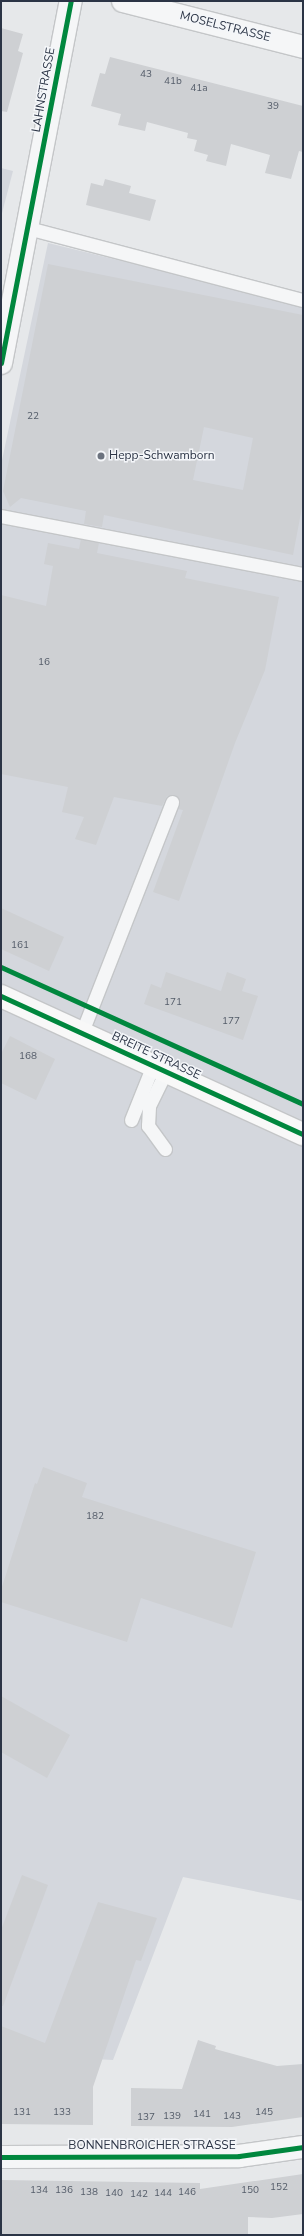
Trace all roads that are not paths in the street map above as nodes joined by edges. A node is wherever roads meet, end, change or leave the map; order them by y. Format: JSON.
{"nodes":[{"id":1,"x":71,"y":1,"type":"edge"},
{"id":2,"x":123,"y":1,"type":"edge"},
{"id":3,"x":303,"y":47,"type":"edge"},
{"id":4,"x":28,"y":228,"type":"junction"},
{"id":5,"x":303,"y":300,"type":"edge"},
{"id":6,"x":1,"y":363,"type":"edge"},
{"id":7,"x":1,"y":516,"type":"edge"},
{"id":8,"x":303,"y":574,"type":"edge"},
{"id":9,"x":172,"y":802,"type":"dead end"},
{"id":10,"x":1,"y":996,"type":"edge"},
{"id":11,"x":82,"y":1032,"type":"junction"},
{"id":12,"x":160,"y":1068,"type":"junction"},
{"id":13,"x":131,"y":1120,"type":"dead end"},
{"id":14,"x":303,"y":1134,"type":"edge"},
{"id":15,"x":165,"y":1149,"type":"dead end"},
{"id":16,"x":303,"y":2147,"type":"edge"},
{"id":17,"x":1,"y":2157,"type":"edge"}],
"edges":[{"from":1,"to":4,"type":"street","name":"LAHNSTRASSE"},
{"from":2,"to":3,"type":"street","name":"MOSELSTRASSE"},
{"from":4,"to":5,"type":"lane"},
{"from":4,"to":6,"type":"street","name":"LAHNSTRASSE"},
{"from":7,"to":8,"type":"lane"},
{"from":9,"to":11,"type":"lane"},
{"from":10,"to":11,"type":"main road","name":"BREITE STRASSE"},
{"from":11,"to":12,"type":"main road","name":"BREITE STRASSE"},
{"from":12,"to":13,"type":"lane"},
{"from":12,"to":14,"type":"main road","name":"BREITE STRASSE"},
{"from":12,"to":15,"type":"lane"},
{"from":16,"to":17,"type":"street","name":"BONNENBROICHER STRASSE"}]}
